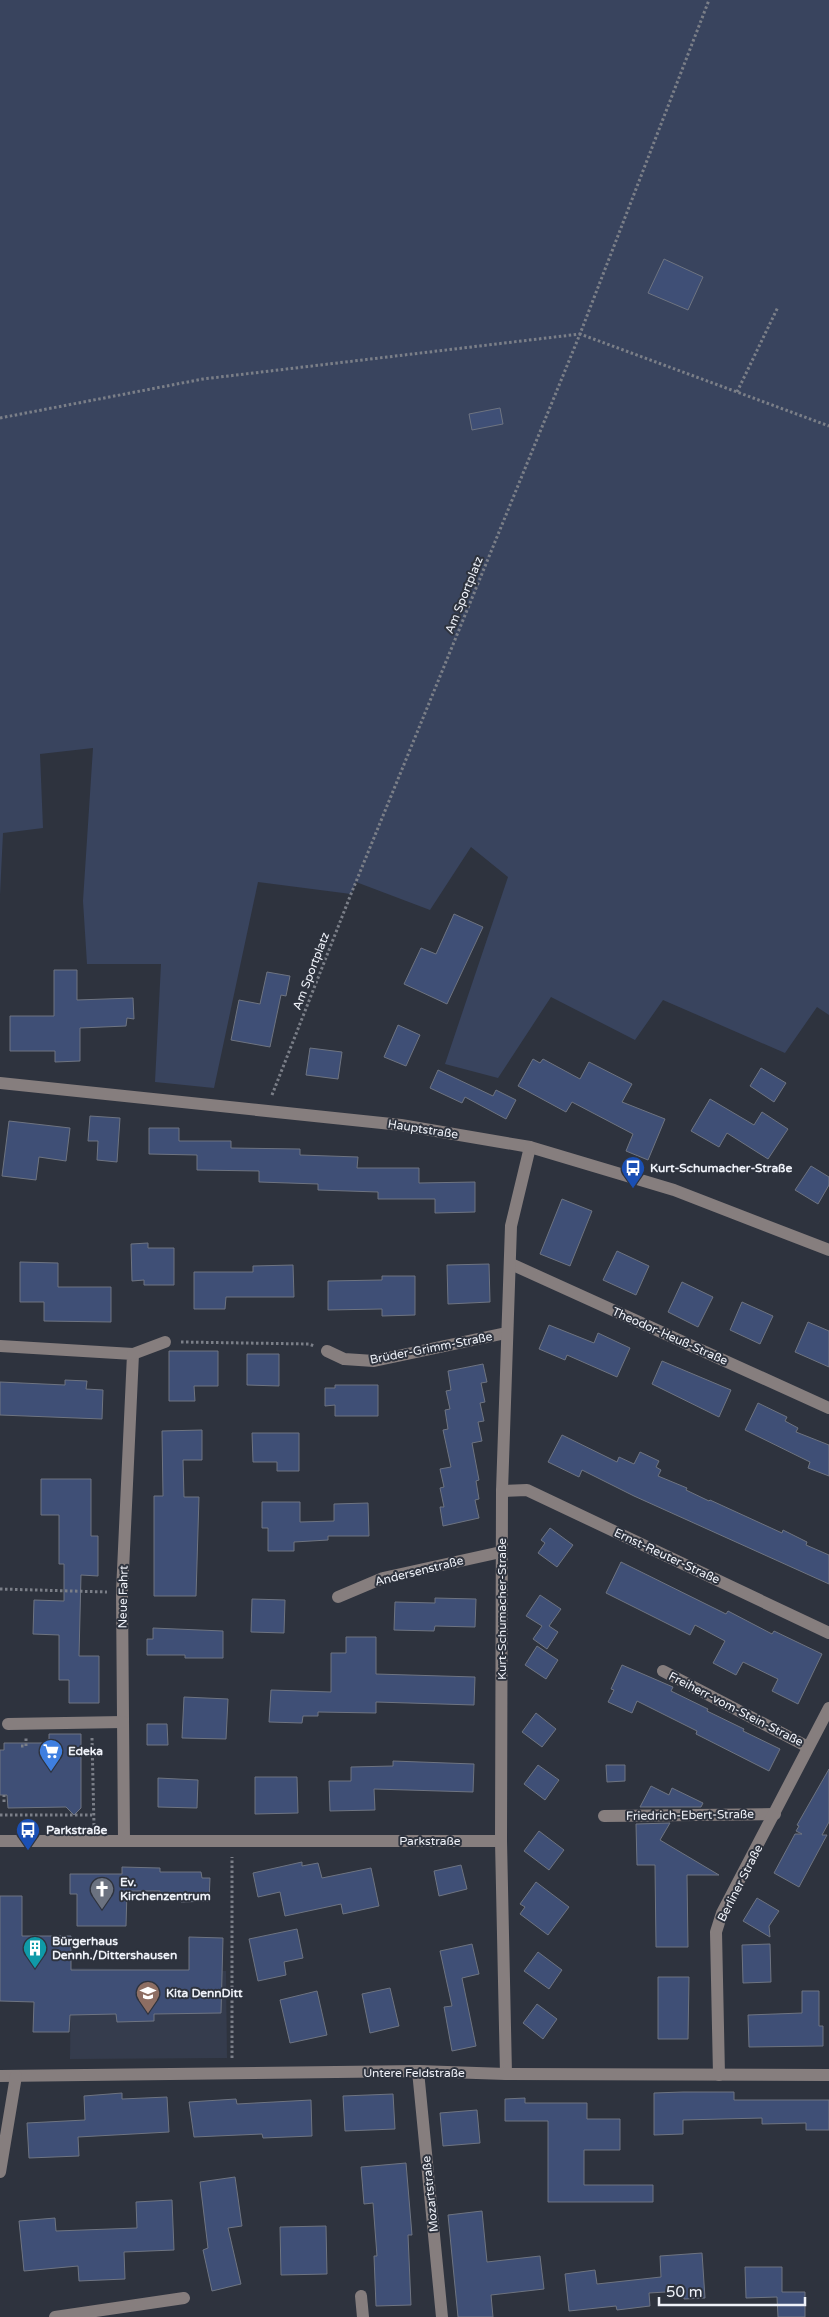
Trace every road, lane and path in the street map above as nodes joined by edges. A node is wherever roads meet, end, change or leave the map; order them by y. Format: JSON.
{"nodes":[{"id":1,"x":709,"y":0,"type":"edge"},
{"id":2,"x":778,"y":306,"type":"dead end"},
{"id":3,"x":580,"y":334,"type":"junction"},
{"id":4,"x":737,"y":392,"type":"junction"},
{"id":5,"x":0,"y":418,"type":"edge"},
{"id":6,"x":829,"y":426,"type":"edge"},
{"id":7,"x":0,"y":1083,"type":"edge"},
{"id":8,"x":266,"y":1110,"type":"junction"},
{"id":9,"x":530,"y":1147,"type":"junction"},
{"id":10,"x":829,"y":1250,"type":"edge"},
{"id":11,"x":511,"y":1264,"type":"junction"},
{"id":12,"x":506,"y":1333,"type":"junction"},
{"id":13,"x":165,"y":1342,"type":"joint"},
{"id":14,"x":0,"y":1346,"type":"edge"},
{"id":15,"x":327,"y":1350,"type":"joint"},
{"id":16,"x":133,"y":1354,"type":"junction"},
{"id":17,"x":829,"y":1408,"type":"edge"},
{"id":18,"x":502,"y":1491,"type":"junction"},
{"id":19,"x":501,"y":1552,"type":"junction"},
{"id":20,"x":0,"y":1589,"type":"edge"},
{"id":21,"x":122,"y":1592,"type":"junction"},
{"id":22,"x":338,"y":1597,"type":"dead end"},
{"id":23,"x":829,"y":1633,"type":"edge"},
{"id":24,"x":663,"y":1672,"type":"dead end"},
{"id":25,"x":829,"y":1708,"type":"edge"},
{"id":26,"x":123,"y":1722,"type":"junction"},
{"id":27,"x":8,"y":1724,"type":"dead end"},
{"id":28,"x":92,"y":1728,"type":"dead end"},
{"id":29,"x":808,"y":1747,"type":"junction"},
{"id":30,"x":4,"y":1795,"type":"dead end"},
{"id":31,"x":4,"y":1802,"type":"dead end"},
{"id":32,"x":775,"y":1814,"type":"junction"},
{"id":33,"x":0,"y":1815,"type":"edge"},
{"id":34,"x":92,"y":1815,"type":"junction"},
{"id":35,"x":604,"y":1816,"type":"dead end"},
{"id":36,"x":100,"y":1826,"type":"dead end"},
{"id":37,"x":0,"y":1841,"type":"edge"},
{"id":38,"x":124,"y":1841,"type":"junction"},
{"id":39,"x":232,"y":1841,"type":"junction"},
{"id":40,"x":501,"y":1842,"type":"junction"},
{"id":41,"x":418,"y":2071,"type":"junction"},
{"id":42,"x":232,"y":2073,"type":"junction"},
{"id":43,"x":506,"y":2074,"type":"junction"},
{"id":44,"x":719,"y":2075,"type":"junction"},
{"id":45,"x":829,"y":2075,"type":"edge"},
{"id":46,"x":0,"y":2076,"type":"edge"},
{"id":47,"x":16,"y":2076,"type":"junction"},
{"id":48,"x":0,"y":2172,"type":"edge"},
{"id":49,"x":361,"y":2296,"type":"dead end"},
{"id":50,"x":184,"y":2298,"type":"dead end"},
{"id":51,"x":55,"y":2317,"type":"edge"},
{"id":52,"x":363,"y":2317,"type":"edge"},
{"id":53,"x":442,"y":2317,"type":"edge"}],
"edges":[{"from":1,"to":3,"type":"path","name":"Am Sportplatz"},
{"from":2,"to":4,"type":"path"},
{"from":3,"to":4,"type":"path"},
{"from":3,"to":5,"type":"path"},
{"from":3,"to":8,"type":"path","name":"Am Sportplatz"},
{"from":4,"to":6,"type":"path"},
{"from":7,"to":8,"type":"street","name":"Hauptstraße"},
{"from":8,"to":9,"type":"street","name":"Hauptstraße"},
{"from":9,"to":10,"type":"street","name":"Hauptstraße"},
{"from":9,"to":11,"type":"street","name":"Kurt-Schumacher-Straße"},
{"from":11,"to":12,"type":"street","name":"Kurt-Schumacher-Straße"},
{"from":11,"to":17,"type":"street","name":"Theodor-Heuß-Straße"},
{"from":12,"to":15,"type":"street","name":"Brüder-Grimm-Straße"},
{"from":12,"to":18,"type":"street","name":"Kurt-Schumacher-Straße"},
{"from":13,"to":15,"type":"path"},
{"from":13,"to":16,"type":"street"},
{"from":14,"to":16,"type":"street"},
{"from":16,"to":21,"type":"street","name":"Neue Fahrt"},
{"from":18,"to":19,"type":"street","name":"Kurt-Schumacher-Straße"},
{"from":18,"to":23,"type":"street","name":"Ernst-Reuter-Straße"},
{"from":19,"to":22,"type":"street","name":"Andersenstraße"},
{"from":19,"to":40,"type":"street","name":"Kurt-Schumacher-Straße"},
{"from":20,"to":21,"type":"path"},
{"from":21,"to":26,"type":"street","name":"Neue Fahrt"},
{"from":24,"to":29,"type":"street","name":"Freiherr-vom-Stein-Straße"},
{"from":25,"to":29,"type":"street","name":"Berliner Straße"},
{"from":26,"to":27,"type":"street"},
{"from":26,"to":38,"type":"street","name":"Neue Fahrt"},
{"from":28,"to":34,"type":"path"},
{"from":29,"to":32,"type":"street","name":"Berliner Straße"},
{"from":30,"to":31,"type":"path"},
{"from":32,"to":35,"type":"street","name":"Friedrich-Ebert-Straße"},
{"from":32,"to":44,"type":"street","name":"Berliner Straße"},
{"from":33,"to":34,"type":"path"},
{"from":34,"to":36,"type":"path"},
{"from":37,"to":38,"type":"street","name":"Parkstraße"},
{"from":38,"to":39,"type":"street","name":"Parkstraße"},
{"from":39,"to":40,"type":"street","name":"Parkstraße"},
{"from":39,"to":42,"type":"path"},
{"from":40,"to":43,"type":"street","name":"Kurt-Schumacher-Straße"},
{"from":41,"to":42,"type":"street","name":"Untere Feldstraße"},
{"from":41,"to":43,"type":"street","name":"Untere Feldstraße"},
{"from":41,"to":53,"type":"street","name":"Mozartstraße"},
{"from":42,"to":47,"type":"street","name":"Untere Feldstraße"},
{"from":43,"to":44,"type":"street","name":"Untere Feldstraße"},
{"from":44,"to":45,"type":"street","name":"Untere Feldstraße"},
{"from":46,"to":47,"type":"street","name":"Untere Feldstraße"},
{"from":47,"to":48,"type":"street"},
{"from":49,"to":52,"type":"street"},
{"from":50,"to":51,"type":"street"}]}
